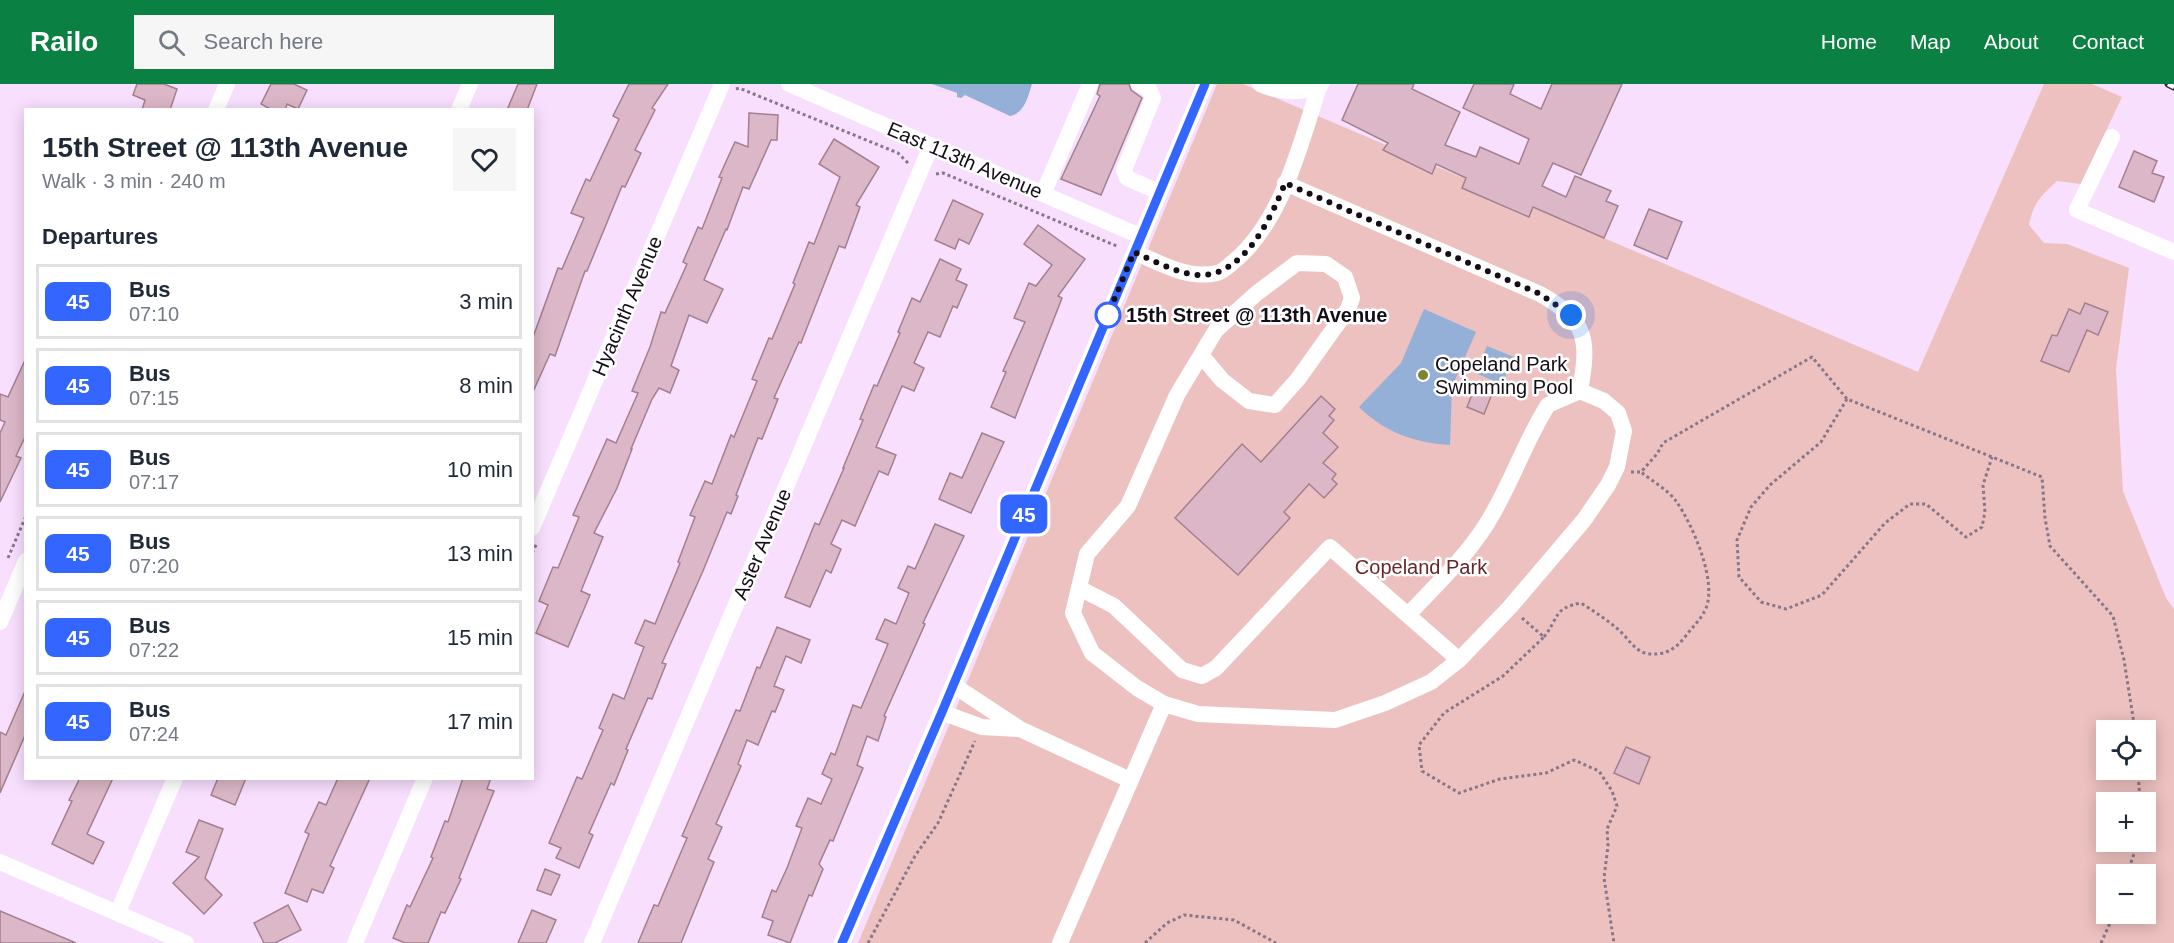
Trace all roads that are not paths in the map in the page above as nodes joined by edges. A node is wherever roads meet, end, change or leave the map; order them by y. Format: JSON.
{"nodes":[{"id":1,"x":227,"y":84,"type":"edge"},
{"id":2,"x":470,"y":84,"type":"edge"},
{"id":3,"x":789,"y":84,"type":"edge"},
{"id":4,"x":1090,"y":84,"type":"edge"},
{"id":5,"x":1139,"y":84,"type":"edge"},
{"id":6,"x":1205,"y":84,"type":"edge"},
{"id":7,"x":1260,"y":84,"type":"edge"},
{"id":8,"x":1320,"y":85,"type":"edge"},
{"id":9,"x":726,"y":88,"type":"edge"},
{"id":10,"x":217,"y":108,"type":"edge"},
{"id":11,"x":460,"y":108,"type":"edge"},
{"id":12,"x":2112,"y":137,"type":"dead end"},
{"id":13,"x":931,"y":146,"type":"junction"},
{"id":14,"x":1285,"y":183,"type":"junction"},
{"id":15,"x":1159,"y":192,"type":"junction"},
{"id":16,"x":1042,"y":194,"type":"junction"},
{"id":17,"x":1140,"y":236,"type":"junction"},
{"id":18,"x":1134,"y":252,"type":"junction"},
{"id":19,"x":2174,"y":252,"type":"edge"},
{"id":20,"x":1201,"y":355,"type":"junction"},
{"id":21,"x":1580,"y":391,"type":"junction"},
{"id":22,"x":535,"y":535,"type":"edge"},
{"id":23,"x":24,"y":566,"type":"edge"},
{"id":24,"x":1079,"y":588,"type":"junction"},
{"id":25,"x":1408,"y":615,"type":"junction"},
{"id":26,"x":0,"y":622,"type":"edge"},
{"id":27,"x":1458,"y":660,"type":"junction"},
{"id":28,"x":953,"y":685,"type":"junction"},
{"id":29,"x":1164,"y":704,"type":"junction"},
{"id":30,"x":942,"y":712,"type":"junction"},
{"id":31,"x":1020,"y":729,"type":"junction"},
{"id":32,"x":174,"y":780,"type":"edge"},
{"id":33,"x":424,"y":780,"type":"edge"},
{"id":34,"x":1130,"y":780,"type":"junction"},
{"id":35,"x":0,"y":862,"type":"edge"},
{"id":36,"x":118,"y":912,"type":"junction"},
{"id":37,"x":186,"y":943,"type":"edge"},
{"id":38,"x":355,"y":943,"type":"edge"},
{"id":39,"x":592,"y":943,"type":"edge"},
{"id":40,"x":842,"y":943,"type":"edge"},
{"id":41,"x":1060,"y":943,"type":"edge"}],
"edges":[{"from":1,"to":10,"type":"street"},
{"from":2,"to":11,"type":"street"},
{"from":3,"to":13,"type":"street","name":"East 113th Avenue"},
{"from":4,"to":16,"type":"street"},
{"from":5,"to":15,"type":"street"},
{"from":6,"to":15,"type":"street"},
{"from":7,"to":8,"type":"street"},
{"from":8,"to":14,"type":"street"},
{"from":9,"to":22,"type":"street","name":"Hyacinth Avenue"},
{"from":12,"to":19,"type":"street"},
{"from":13,"to":16,"type":"street","name":"East 113th Avenue"},
{"from":13,"to":39,"type":"street","name":"Aster Avenue"},
{"from":14,"to":18,"type":"street"},
{"from":14,"to":21,"type":"street"},
{"from":15,"to":17,"type":"street"},
{"from":16,"to":17,"type":"street","name":"East 113th Avenue"},
{"from":17,"to":18,"type":"street"},
{"from":18,"to":28,"type":"street"},
{"from":20,"to":20,"type":"street"},
{"from":20,"to":24,"type":"street"},
{"from":21,"to":25,"type":"street"},
{"from":21,"to":27,"type":"street"},
{"from":23,"to":26,"type":"street"},
{"from":24,"to":25,"type":"street"},
{"from":24,"to":29,"type":"street"},
{"from":25,"to":27,"type":"street"},
{"from":27,"to":29,"type":"street"},
{"from":28,"to":30,"type":"street"},
{"from":28,"to":31,"type":"street"},
{"from":29,"to":34,"type":"street"},
{"from":30,"to":31,"type":"street"},
{"from":30,"to":40,"type":"street"},
{"from":31,"to":34,"type":"street"},
{"from":32,"to":36,"type":"street"},
{"from":33,"to":38,"type":"street"},
{"from":34,"to":41,"type":"street"},
{"from":35,"to":36,"type":"street"},
{"from":36,"to":37,"type":"street"}]}
